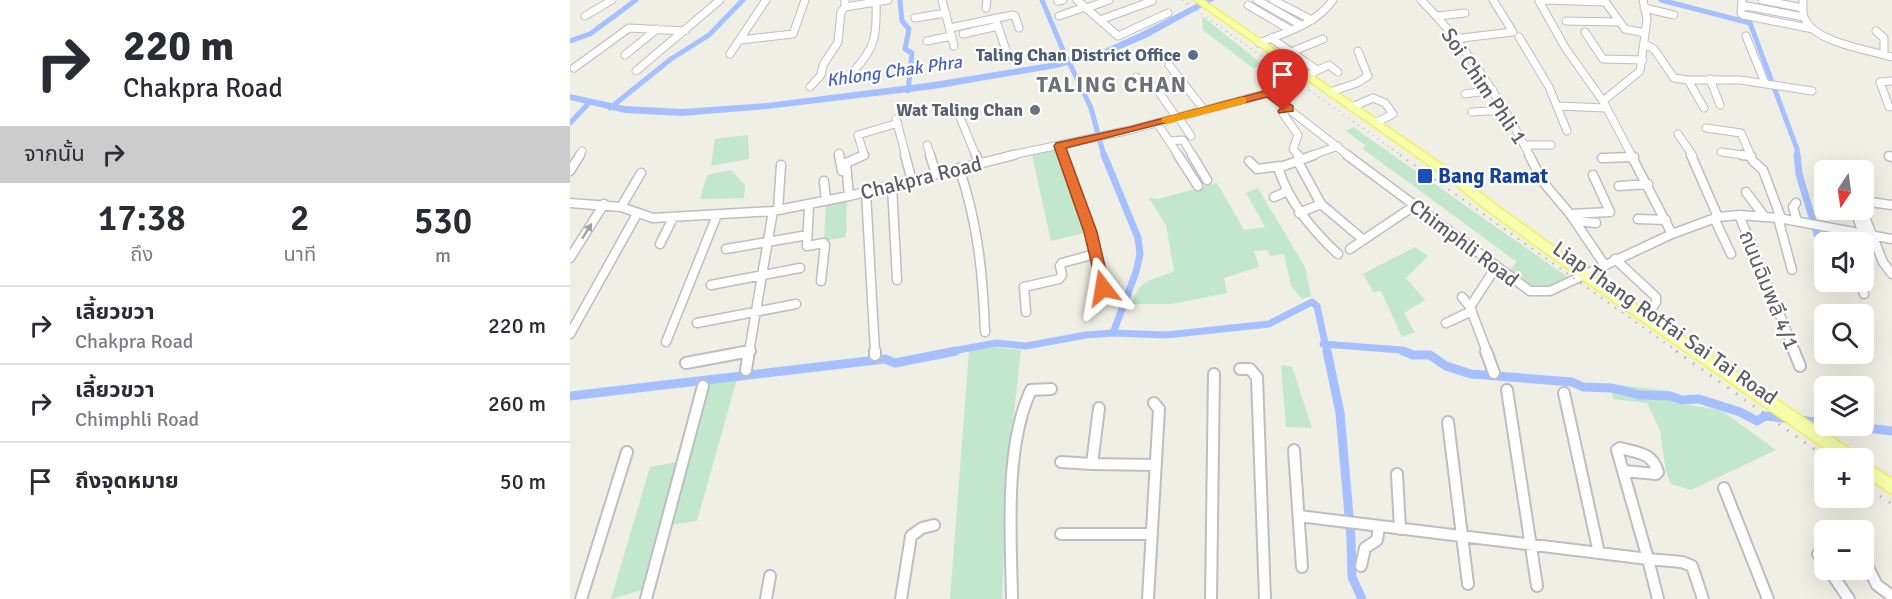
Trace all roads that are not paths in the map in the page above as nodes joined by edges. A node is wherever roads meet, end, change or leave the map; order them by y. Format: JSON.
{"nodes":[{"id":1,"x":612,"y":0,"type":"edge"},
{"id":2,"x":720,"y":0,"type":"edge"},
{"id":3,"x":766,"y":0,"type":"edge"},
{"id":4,"x":805,"y":0,"type":"edge"},
{"id":5,"x":888,"y":0,"type":"edge"},
{"id":6,"x":942,"y":0,"type":"edge"},
{"id":7,"x":1077,"y":0,"type":"edge"},
{"id":8,"x":1109,"y":0,"type":"edge"},
{"id":9,"x":1198,"y":0,"type":"edge"},
{"id":10,"x":1257,"y":0,"type":"edge"},
{"id":11,"x":1273,"y":0,"type":"edge"},
{"id":12,"x":1333,"y":0,"type":"edge"},
{"id":13,"x":1421,"y":0,"type":"edge"},
{"id":14,"x":1493,"y":0,"type":"edge"},
{"id":15,"x":1762,"y":0,"type":"edge"},
{"id":16,"x":1152,"y":1,"type":"edge"},
{"id":17,"x":1542,"y":1,"type":"edge"},
{"id":18,"x":1605,"y":1,"type":"edge"},
{"id":19,"x":876,"y":2,"type":"junction"},
{"id":20,"x":845,"y":3,"type":"edge"},
{"id":21,"x":1742,"y":3,"type":"edge"},
{"id":22,"x":1644,"y":4,"type":"edge"},
{"id":23,"x":1803,"y":4,"type":"edge"},
{"id":24,"x":1248,"y":5,"type":"dead end"},
{"id":25,"x":1086,"y":8,"type":"junction"},
{"id":26,"x":1124,"y":11,"type":"junction"},
{"id":27,"x":946,"y":13,"type":"junction"},
{"id":28,"x":1465,"y":13,"type":"dead end"},
{"id":29,"x":1168,"y":14,"type":"dead end"},
{"id":30,"x":1674,"y":15,"type":"dead end"},
{"id":31,"x":585,"y":16,"type":"dead end"},
{"id":32,"x":1059,"y":16,"type":"dead end"},
{"id":33,"x":1437,"y":16,"type":"junction"},
{"id":34,"x":1804,"y":17,"type":"junction"},
{"id":35,"x":915,"y":18,"type":"dead end"},
{"id":36,"x":995,"y":18,"type":"junction"},
{"id":37,"x":1100,"y":20,"type":"junction"},
{"id":38,"x":1312,"y":20,"type":"junction"},
{"id":39,"x":1566,"y":21,"type":"dead end"},
{"id":40,"x":1618,"y":22,"type":"junction"},
{"id":41,"x":1301,"y":25,"type":"junction"},
{"id":42,"x":998,"y":26,"type":"junction"},
{"id":43,"x":1141,"y":26,"type":"junction"},
{"id":44,"x":950,"y":27,"type":"junction"},
{"id":45,"x":1019,"y":28,"type":"dead end"},
{"id":46,"x":1813,"y":28,"type":"junction"},
{"id":47,"x":657,"y":29,"type":"junction"},
{"id":48,"x":1289,"y":29,"type":"junction"},
{"id":49,"x":686,"y":31,"type":"junction"},
{"id":50,"x":1876,"y":31,"type":"dead end"},
{"id":51,"x":1585,"y":32,"type":"dead end"},
{"id":52,"x":963,"y":33,"type":"dead end"},
{"id":53,"x":1645,"y":33,"type":"junction"},
{"id":54,"x":952,"y":36,"type":"junction"},
{"id":55,"x":1746,"y":36,"type":"dead end"},
{"id":56,"x":1519,"y":37,"type":"dead end"},
{"id":57,"x":1271,"y":38,"type":"junction"},
{"id":58,"x":1323,"y":39,"type":"dead end"},
{"id":59,"x":1453,"y":39,"type":"junction"},
{"id":60,"x":740,"y":40,"type":"junction"},
{"id":61,"x":927,"y":41,"type":"dead end"},
{"id":62,"x":1258,"y":42,"type":"junction"},
{"id":63,"x":1644,"y":44,"type":"junction"},
{"id":64,"x":1884,"y":44,"type":"junction"},
{"id":65,"x":1892,"y":45,"type":"edge"},
{"id":66,"x":954,"y":46,"type":"dead end"},
{"id":67,"x":1358,"y":51,"type":"dead end"},
{"id":68,"x":1291,"y":52,"type":"junction"},
{"id":69,"x":730,"y":54,"type":"dead end"},
{"id":70,"x":625,"y":55,"type":"dead end"},
{"id":71,"x":1888,"y":56,"type":"edge"},
{"id":72,"x":1009,"y":59,"type":"dead end"},
{"id":73,"x":1643,"y":60,"type":"junction"},
{"id":74,"x":1169,"y":65,"type":"dead end"},
{"id":75,"x":574,"y":68,"type":"dead end"},
{"id":76,"x":1317,"y":70,"type":"junction"},
{"id":77,"x":636,"y":71,"type":"dead end"},
{"id":78,"x":854,"y":72,"type":"dead end"},
{"id":79,"x":1338,"y":72,"type":"dead end"},
{"id":80,"x":1306,"y":76,"type":"junction"},
{"id":81,"x":1136,"y":77,"type":"dead end"},
{"id":82,"x":1710,"y":79,"type":"junction"},
{"id":83,"x":1688,"y":80,"type":"junction"},
{"id":84,"x":1892,"y":81,"type":"edge"},
{"id":85,"x":1769,"y":83,"type":"junction"},
{"id":86,"x":810,"y":87,"type":"dead end"},
{"id":87,"x":1493,"y":90,"type":"junction"},
{"id":88,"x":1812,"y":91,"type":"dead end"},
{"id":89,"x":1330,"y":92,"type":"junction"},
{"id":90,"x":1268,"y":93,"type":"joint"},
{"id":91,"x":1465,"y":94,"type":"dead end"},
{"id":92,"x":1605,"y":105,"type":"junction"},
{"id":93,"x":1720,"y":105,"type":"dead end"},
{"id":94,"x":1352,"y":106,"type":"junction"},
{"id":95,"x":1558,"y":106,"type":"junction"},
{"id":96,"x":1889,"y":107,"type":"dead end"},
{"id":97,"x":1704,"y":108,"type":"dead end"},
{"id":98,"x":1289,"y":109,"type":"junction"},
{"id":99,"x":1506,"y":110,"type":"junction"},
{"id":100,"x":1205,"y":111,"type":"junction"},
{"id":101,"x":1472,"y":112,"type":"dead end"},
{"id":102,"x":959,"y":115,"type":"dead end"},
{"id":103,"x":1178,"y":118,"type":"junction"},
{"id":104,"x":1157,"y":123,"type":"junction"},
{"id":105,"x":1375,"y":123,"type":"junction"},
{"id":106,"x":1706,"y":128,"type":"dead end"},
{"id":107,"x":1567,"y":131,"type":"dead end"},
{"id":108,"x":1678,"y":134,"type":"dead end"},
{"id":109,"x":1191,"y":136,"type":"dead end"},
{"id":110,"x":1169,"y":141,"type":"junction"},
{"id":111,"x":927,"y":145,"type":"dead end"},
{"id":112,"x":1526,"y":145,"type":"junction"},
{"id":113,"x":1551,"y":145,"type":"dead end"},
{"id":114,"x":1060,"y":146,"type":"junction"},
{"id":115,"x":1338,"y":147,"type":"junction"},
{"id":116,"x":582,"y":151,"type":"dead end"},
{"id":117,"x":1720,"y":152,"type":"dead end"},
{"id":118,"x":839,"y":153,"type":"dead end"},
{"id":119,"x":1751,"y":156,"type":"junction"},
{"id":120,"x":1634,"y":157,"type":"junction"},
{"id":121,"x":1602,"y":158,"type":"dead end"},
{"id":122,"x":1299,"y":159,"type":"junction"},
{"id":123,"x":1249,"y":160,"type":"dead end"},
{"id":124,"x":979,"y":163,"type":"junction"},
{"id":125,"x":781,"y":165,"type":"dead end"},
{"id":126,"x":1281,"y":166,"type":"junction"},
{"id":127,"x":959,"y":168,"type":"junction"},
{"id":128,"x":570,"y":171,"type":"edge"},
{"id":129,"x":640,"y":173,"type":"dead end"},
{"id":130,"x":936,"y":174,"type":"junction"},
{"id":131,"x":1593,"y":175,"type":"dead end"},
{"id":132,"x":1207,"y":180,"type":"dead end"},
{"id":133,"x":824,"y":181,"type":"dead end"},
{"id":134,"x":912,"y":181,"type":"junction"},
{"id":135,"x":1648,"y":184,"type":"junction"},
{"id":136,"x":892,"y":186,"type":"junction"},
{"id":137,"x":1198,"y":186,"type":"dead end"},
{"id":138,"x":1619,"y":186,"type":"dead end"},
{"id":139,"x":1288,"y":191,"type":"junction"},
{"id":140,"x":866,"y":192,"type":"junction"},
{"id":141,"x":1746,"y":192,"type":"dead end"},
{"id":142,"x":847,"y":196,"type":"junction"},
{"id":143,"x":1274,"y":197,"type":"dead end"},
{"id":144,"x":826,"y":201,"type":"junction"},
{"id":145,"x":570,"y":202,"type":"edge"},
{"id":146,"x":1796,"y":202,"type":"dead end"},
{"id":147,"x":1874,"y":203,"type":"edge"},
{"id":148,"x":604,"y":204,"type":"junction"},
{"id":149,"x":1321,"y":204,"type":"junction"},
{"id":150,"x":809,"y":205,"type":"junction"},
{"id":151,"x":1892,"y":205,"type":"edge"},
{"id":152,"x":1414,"y":206,"type":"junction"},
{"id":153,"x":621,"y":207,"type":"junction"},
{"id":154,"x":775,"y":211,"type":"junction"},
{"id":155,"x":637,"y":213,"type":"junction"},
{"id":156,"x":1299,"y":213,"type":"junction"},
{"id":157,"x":717,"y":215,"type":"junction"},
{"id":158,"x":1739,"y":215,"type":"junction"},
{"id":159,"x":1764,"y":216,"type":"junction"},
{"id":160,"x":1716,"y":217,"type":"junction"},
{"id":161,"x":673,"y":218,"type":"junction"},
{"id":162,"x":1573,"y":218,"type":"junction"},
{"id":163,"x":1779,"y":218,"type":"junction"},
{"id":164,"x":1638,"y":219,"type":"dead end"},
{"id":165,"x":1666,"y":219,"type":"junction"},
{"id":166,"x":1797,"y":221,"type":"junction"},
{"id":167,"x":1596,"y":223,"type":"dead end"},
{"id":168,"x":1844,"y":230,"type":"joint"},
{"id":169,"x":1854,"y":232,"type":"edge"},
{"id":170,"x":1672,"y":234,"type":"junction"},
{"id":171,"x":802,"y":236,"type":"dead end"},
{"id":172,"x":1874,"y":236,"type":"edge"},
{"id":173,"x":1360,"y":237,"type":"dead end"},
{"id":174,"x":1892,"y":239,"type":"edge"},
{"id":175,"x":767,"y":243,"type":"junction"},
{"id":176,"x":660,"y":244,"type":"dead end"},
{"id":177,"x":1874,"y":247,"type":"edge"},
{"id":178,"x":726,"y":249,"type":"dead end"},
{"id":179,"x":1350,"y":249,"type":"dead end"},
{"id":180,"x":1095,"y":254,"type":"junction"},
{"id":181,"x":1338,"y":254,"type":"dead end"},
{"id":182,"x":1731,"y":254,"type":"dead end"},
{"id":183,"x":570,"y":258,"type":"edge"},
{"id":184,"x":1615,"y":259,"type":"junction"},
{"id":185,"x":1604,"y":264,"type":"junction"},
{"id":186,"x":1496,"y":267,"type":"junction"},
{"id":187,"x":800,"y":268,"type":"dead end"},
{"id":188,"x":1792,"y":270,"type":"dead end"},
{"id":189,"x":1587,"y":272,"type":"junction"},
{"id":190,"x":1892,"y":274,"type":"edge"},
{"id":191,"x":761,"y":276,"type":"junction"},
{"id":192,"x":897,"y":280,"type":"dead end"},
{"id":193,"x":821,"y":281,"type":"dead end"},
{"id":194,"x":711,"y":285,"type":"dead end"},
{"id":195,"x":1103,"y":288,"type":"dead end"},
{"id":196,"x":1462,"y":297,"type":"dead end"},
{"id":197,"x":796,"y":304,"type":"dead end"},
{"id":198,"x":1471,"y":309,"type":"junction"},
{"id":199,"x":756,"y":312,"type":"junction"},
{"id":200,"x":1026,"y":312,"type":"dead end"},
{"id":201,"x":1650,"y":312,"type":"junction"},
{"id":202,"x":697,"y":323,"type":"dead end"},
{"id":203,"x":1446,"y":323,"type":"dead end"},
{"id":204,"x":985,"y":332,"type":"dead end"},
{"id":205,"x":570,"y":334,"type":"edge"},
{"id":206,"x":666,"y":342,"type":"dead end"},
{"id":207,"x":750,"y":351,"type":"junction"},
{"id":208,"x":874,"y":355,"type":"dead end"},
{"id":209,"x":686,"y":363,"type":"dead end"},
{"id":210,"x":1800,"y":366,"type":"dead end"},
{"id":211,"x":1240,"y":369,"type":"dead end"},
{"id":212,"x":746,"y":370,"type":"dead end"},
{"id":213,"x":1494,"y":373,"type":"dead end"},
{"id":214,"x":1214,"y":374,"type":"dead end"},
{"id":215,"x":704,"y":386,"type":"dead end"},
{"id":216,"x":1051,"y":389,"type":"dead end"},
{"id":217,"x":1507,"y":390,"type":"dead end"},
{"id":218,"x":1564,"y":393,"type":"dead end"},
{"id":219,"x":1154,"y":403,"type":"dead end"},
{"id":220,"x":1099,"y":408,"type":"dead end"},
{"id":221,"x":1797,"y":417,"type":"junction"},
{"id":222,"x":1448,"y":422,"type":"dead end"},
{"id":223,"x":1813,"y":429,"type":"junction"},
{"id":224,"x":1838,"y":448,"type":"edge"},
{"id":225,"x":1843,"y":448,"type":"edge"},
{"id":226,"x":1294,"y":450,"type":"dead end"},
{"id":227,"x":627,"y":452,"type":"dead end"},
{"id":228,"x":1061,"y":462,"type":"dead end"},
{"id":229,"x":1092,"y":464,"type":"junction"},
{"id":230,"x":1156,"y":465,"type":"junction"},
{"id":231,"x":1874,"y":468,"type":"edge"},
{"id":232,"x":1624,"y":471,"type":"dead end"},
{"id":233,"x":1396,"y":474,"type":"dead end"},
{"id":234,"x":1874,"y":475,"type":"edge"},
{"id":235,"x":1892,"y":480,"type":"edge"},
{"id":236,"x":1892,"y":487,"type":"edge"},
{"id":237,"x":1724,"y":488,"type":"dead end"},
{"id":238,"x":1302,"y":516,"type":"junction"},
{"id":239,"x":934,"y":525,"type":"dead end"},
{"id":240,"x":1378,"y":527,"type":"junction"},
{"id":241,"x":1400,"y":529,"type":"junction"},
{"id":242,"x":1061,"y":534,"type":"dead end"},
{"id":243,"x":1151,"y":534,"type":"junction"},
{"id":244,"x":1464,"y":537,"type":"junction"},
{"id":245,"x":1531,"y":545,"type":"junction"},
{"id":246,"x":1599,"y":553,"type":"junction"},
{"id":247,"x":1648,"y":559,"type":"junction"},
{"id":248,"x":1361,"y":566,"type":"dead end"},
{"id":249,"x":1302,"y":567,"type":"dead end"},
{"id":250,"x":770,"y":576,"type":"dead end"},
{"id":251,"x":1836,"y":580,"type":"edge"},
{"id":252,"x":1873,"y":580,"type":"edge"},
{"id":253,"x":1468,"y":584,"type":"dead end"},
{"id":254,"x":1537,"y":586,"type":"dead end"},
{"id":255,"x":1892,"y":596,"type":"edge"},
{"id":256,"x":581,"y":599,"type":"edge"},
{"id":257,"x":646,"y":599,"type":"edge"},
{"id":258,"x":766,"y":599,"type":"edge"},
{"id":259,"x":901,"y":599,"type":"edge"},
{"id":260,"x":1012,"y":599,"type":"edge"},
{"id":261,"x":1148,"y":599,"type":"edge"},
{"id":262,"x":1211,"y":599,"type":"edge"},
{"id":263,"x":1265,"y":599,"type":"edge"},
{"id":264,"x":1658,"y":599,"type":"edge"},
{"id":265,"x":1703,"y":599,"type":"edge"},
{"id":266,"x":1768,"y":599,"type":"edge"},
{"id":267,"x":1849,"y":599,"type":"edge"}],
"edges":[{"from":1,"to":31,"type":"street"},
{"from":2,"to":49,"type":"street"},
{"from":3,"to":60,"type":"street"},
{"from":4,"to":60,"type":"street"},
{"from":5,"to":19,"type":"street"},
{"from":6,"to":27,"type":"street"},
{"from":7,"to":25,"type":"street"},
{"from":8,"to":25,"type":"street"},
{"from":9,"to":62,"type":"main road","name":"Liap Thang Rotfai Sai Tai Road"},
{"from":10,"to":41,"type":"street"},
{"from":11,"to":38,"type":"street"},
{"from":12,"to":38,"type":"street"},
{"from":13,"to":33,"type":"street","name":"Soi Chim Phli 1"},
{"from":14,"to":59,"type":"street"},
{"from":15,"to":23,"type":"street"},
{"from":16,"to":26,"type":"street"},
{"from":17,"to":18,"type":"street"},
{"from":17,"to":92,"type":"street"},
{"from":18,"to":40,"type":"street"},
{"from":19,"to":20,"type":"street"},
{"from":19,"to":78,"type":"street"},
{"from":20,"to":86,"type":"street"},
{"from":21,"to":34,"type":"street"},
{"from":21,"to":46,"type":"street"},
{"from":22,"to":30,"type":"street"},
{"from":22,"to":53,"type":"street"},
{"from":23,"to":34,"type":"street"},
{"from":24,"to":48,"type":"street"},
{"from":25,"to":32,"type":"street"},
{"from":25,"to":37,"type":"street"},
{"from":26,"to":37,"type":"street"},
{"from":26,"to":43,"type":"street"},
{"from":27,"to":35,"type":"street"},
{"from":27,"to":44,"type":"street"},
{"from":28,"to":33,"type":"street"},
{"from":29,"to":43,"type":"street"},
{"from":33,"to":59,"type":"street","name":"Soi Chim Phli 1"},
{"from":34,"to":46,"type":"street"},
{"from":36,"to":42,"type":"street"},
{"from":36,"to":44,"type":"street"},
{"from":36,"to":45,"type":"street"},
{"from":37,"to":43,"type":"street"},
{"from":38,"to":41,"type":"street"},
{"from":39,"to":40,"type":"street"},
{"from":40,"to":53,"type":"street"},
{"from":41,"to":48,"type":"street"},
{"from":42,"to":52,"type":"street"},
{"from":42,"to":72,"type":"street"},
{"from":44,"to":54,"type":"street"},
{"from":46,"to":71,"type":"street"},
{"from":47,"to":49,"type":"street"},
{"from":47,"to":70,"type":"street"},
{"from":47,"to":75,"type":"street"},
{"from":48,"to":57,"type":"street"},
{"from":49,"to":77,"type":"street"},
{"from":50,"to":64,"type":"street"},
{"from":51,"to":73,"type":"street"},
{"from":53,"to":63,"type":"street"},
{"from":54,"to":61,"type":"street"},
{"from":54,"to":66,"type":"street"},
{"from":55,"to":85,"type":"street"},
{"from":56,"to":95,"type":"street"},
{"from":57,"to":62,"type":"street"},
{"from":57,"to":68,"type":"street"},
{"from":58,"to":68,"type":"street"},
{"from":59,"to":87,"type":"street","name":"Soi Chim Phli 1"},
{"from":60,"to":69,"type":"street"},
{"from":62,"to":80,"type":"main road","name":"Liap Thang Rotfai Sai Tai Road"},
{"from":63,"to":73,"type":"street"},
{"from":63,"to":83,"type":"street"},
{"from":64,"to":65,"type":"street"},
{"from":64,"to":71,"type":"street"},
{"from":67,"to":89,"type":"street"},
{"from":68,"to":76,"type":"street"},
{"from":73,"to":92,"type":"street"},
{"from":74,"to":100,"type":"street"},
{"from":76,"to":79,"type":"street"},
{"from":76,"to":80,"type":"street"},
{"from":80,"to":89,"type":"main road","name":"Liap Thang Rotfai Sai Tai Road"},
{"from":81,"to":103,"type":"street"},
{"from":82,"to":83,"type":"street"},
{"from":82,"to":85,"type":"street"},
{"from":82,"to":93,"type":"street"},
{"from":83,"to":97,"type":"street"},
{"from":84,"to":96,"type":"street"},
{"from":85,"to":88,"type":"street"},
{"from":87,"to":91,"type":"street"},
{"from":87,"to":99,"type":"street","name":"Soi Chim Phli 1"},
{"from":89,"to":94,"type":"main road","name":"Liap Thang Rotfai Sai Tai Road"},
{"from":90,"to":98,"type":"street","name":"Chimphli Road"},
{"from":90,"to":100,"type":"street","name":"Chakpra Road"},
{"from":92,"to":95,"type":"street"},
{"from":92,"to":120,"type":"street"},
{"from":94,"to":105,"type":"main road","name":"Liap Thang Rotfai Sai Tai Road"},
{"from":94,"to":105,"type":"street"},
{"from":95,"to":107,"type":"street"},
{"from":98,"to":115,"type":"street","name":"Chimphli Road"},
{"from":98,"to":122,"type":"street"},
{"from":99,"to":101,"type":"street"},
{"from":99,"to":112,"type":"street","name":"Soi Chim Phli 1"},
{"from":100,"to":103,"type":"street","name":"Chakpra Road"},
{"from":102,"to":124,"type":"street"},
{"from":103,"to":104,"type":"street","name":"Chakpra Road"},
{"from":103,"to":109,"type":"street"},
{"from":104,"to":110,"type":"street"},
{"from":104,"to":114,"type":"street","name":"Chakpra Road"},
{"from":105,"to":189,"type":"main road","name":"Liap Thang Rotfai Sai Tai Road"},
{"from":106,"to":119,"type":"street"},
{"from":108,"to":160,"type":"street"},
{"from":110,"to":132,"type":"street"},
{"from":110,"to":137,"type":"street"},
{"from":111,"to":130,"type":"street"},
{"from":112,"to":113,"type":"street"},
{"from":112,"to":162,"type":"street","name":"Soi Chim Phli 1"},
{"from":114,"to":124,"type":"street","name":"Chakpra Road"},
{"from":114,"to":180,"type":"street"},
{"from":115,"to":122,"type":"street"},
{"from":115,"to":152,"type":"street","name":"Chimphli Road"},
{"from":116,"to":128,"type":"street"},
{"from":117,"to":119,"type":"street"},
{"from":118,"to":142,"type":"street"},
{"from":119,"to":163,"type":"street"},
{"from":120,"to":121,"type":"street"},
{"from":120,"to":135,"type":"street"},
{"from":122,"to":126,"type":"street"},
{"from":122,"to":149,"type":"street"},
{"from":123,"to":126,"type":"street"},
{"from":124,"to":127,"type":"street","name":"Chakpra Road"},
{"from":125,"to":154,"type":"street"},
{"from":126,"to":139,"type":"street"},
{"from":127,"to":130,"type":"street","name":"Chakpra Road"},
{"from":127,"to":204,"type":"street"},
{"from":129,"to":153,"type":"street"},
{"from":130,"to":134,"type":"street","name":"Chakpra Road"},
{"from":131,"to":162,"type":"street"},
{"from":133,"to":144,"type":"street"},
{"from":134,"to":136,"type":"street","name":"Chakpra Road"},
{"from":134,"to":142,"type":"street"},
{"from":135,"to":138,"type":"street"},
{"from":135,"to":165,"type":"street"},
{"from":136,"to":140,"type":"street","name":"Chakpra Road"},
{"from":136,"to":192,"type":"street"},
{"from":139,"to":143,"type":"street"},
{"from":139,"to":156,"type":"street"},
{"from":140,"to":142,"type":"street","name":"Chakpra Road"},
{"from":140,"to":208,"type":"street"},
{"from":141,"to":159,"type":"street"},
{"from":142,"to":144,"type":"street","name":"Chakpra Road"},
{"from":144,"to":150,"type":"street","name":"Chakpra Road"},
{"from":145,"to":148,"type":"street","name":"Chakpra Road"},
{"from":146,"to":166,"type":"street"},
{"from":147,"to":151,"type":"street"},
{"from":148,"to":153,"type":"street","name":"Chakpra Road"},
{"from":183,"to":148,"type":"street","one_way":true},
{"from":149,"to":156,"type":"street"},
{"from":149,"to":173,"type":"street"},
{"from":150,"to":154,"type":"street","name":"Chakpra Road"},
{"from":150,"to":193,"type":"street"},
{"from":152,"to":179,"type":"street"},
{"from":152,"to":186,"type":"street","name":"Chimphli Road"},
{"from":153,"to":155,"type":"street","name":"Chakpra Road"},
{"from":154,"to":157,"type":"street","name":"Chakpra Road"},
{"from":154,"to":175,"type":"street"},
{"from":155,"to":161,"type":"street","name":"Chakpra Road"},
{"from":155,"to":205,"type":"street"},
{"from":156,"to":181,"type":"street"},
{"from":157,"to":161,"type":"street","name":"Chakpra Road"},
{"from":157,"to":206,"type":"street"},
{"from":158,"to":159,"type":"street","name":"Chimphli Road"},
{"from":158,"to":160,"type":"street","name":"Chimphli Road"},
{"from":158,"to":210,"type":"street","name":"ถนนฉิมพลี 4/1"},
{"from":159,"to":163,"type":"street","name":"Chimphli Road"},
{"from":160,"to":170,"type":"street","name":"Chimphli Road"},
{"from":160,"to":182,"type":"street"},
{"from":161,"to":176,"type":"street"},
{"from":162,"to":167,"type":"street"},
{"from":162,"to":185,"type":"street","name":"Soi Chim Phli 1"},
{"from":163,"to":166,"type":"street","name":"Chimphli Road"},
{"from":163,"to":188,"type":"street"},
{"from":164,"to":165,"type":"street"},
{"from":165,"to":170,"type":"street"},
{"from":166,"to":168,"type":"street","name":"Chimphli Road"},
{"from":168,"to":169,"type":"street","name":"Chimphli Road"},
{"from":170,"to":184,"type":"street","name":"Chimphli Road"},
{"from":171,"to":175,"type":"street"},
{"from":172,"to":174,"type":"street","name":"Chimphli Road"},
{"from":175,"to":178,"type":"street"},
{"from":175,"to":191,"type":"street"},
{"from":177,"to":190,"type":"street"},
{"from":180,"to":195,"type":"street"},
{"from":180,"to":200,"type":"street"},
{"from":184,"to":185,"type":"street","name":"Chimphli Road"},
{"from":184,"to":201,"type":"street"},
{"from":185,"to":189,"type":"street","name":"Chimphli Road"},
{"from":186,"to":189,"type":"street","name":"Chimphli Road"},
{"from":186,"to":198,"type":"street"},
{"from":187,"to":191,"type":"street"},
{"from":189,"to":201,"type":"main road","name":"Liap Thang Rotfai Sai Tai Road"},
{"from":189,"to":221,"type":"main road","name":"Liap Thang Rotfai Sai Tai Road"},
{"from":191,"to":194,"type":"street"},
{"from":191,"to":199,"type":"street"},
{"from":196,"to":198,"type":"street"},
{"from":197,"to":199,"type":"street"},
{"from":198,"to":203,"type":"street"},
{"from":198,"to":213,"type":"street"},
{"from":199,"to":202,"type":"street"},
{"from":199,"to":207,"type":"street"},
{"from":201,"to":221,"type":"main road","name":"Liap Thang Rotfai Sai Tai Road"},
{"from":207,"to":209,"type":"street"},
{"from":207,"to":212,"type":"street"},
{"from":211,"to":263,"type":"street"},
{"from":214,"to":262,"type":"street"},
{"from":215,"to":257,"type":"street"},
{"from":216,"to":260,"type":"street"},
{"from":217,"to":245,"type":"street"},
{"from":218,"to":246,"type":"street"},
{"from":219,"to":230,"type":"street"},
{"from":220,"to":229,"type":"street"},
{"from":221,"to":223,"type":"main road","name":"Liap Thang Rotfai Sai Tai Road"},
{"from":222,"to":244,"type":"street"},
{"from":223,"to":224,"type":"main road","name":"Liap Thang Rotfai Sai Tai Road"},
{"from":223,"to":225,"type":"main road","name":"Liap Thang Rotfai Sai Tai Road"},
{"from":226,"to":238,"type":"street"},
{"from":227,"to":256,"type":"street"},
{"from":228,"to":229,"type":"street"},
{"from":229,"to":230,"type":"street"},
{"from":230,"to":243,"type":"street"},
{"from":231,"to":235,"type":"main road","name":"Liap Thang Rotfai Sai Tai Road"},
{"from":232,"to":247,"type":"street"},
{"from":233,"to":241,"type":"street"},
{"from":234,"to":236,"type":"main road"},
{"from":237,"to":266,"type":"street"},
{"from":238,"to":240,"type":"street"},
{"from":238,"to":249,"type":"street"},
{"from":239,"to":259,"type":"street"},
{"from":240,"to":241,"type":"street"},
{"from":240,"to":248,"type":"street"},
{"from":241,"to":244,"type":"street"},
{"from":242,"to":243,"type":"street"},
{"from":243,"to":261,"type":"street"},
{"from":244,"to":245,"type":"street"},
{"from":244,"to":253,"type":"street"},
{"from":245,"to":246,"type":"street"},
{"from":245,"to":254,"type":"street"},
{"from":246,"to":247,"type":"street"},
{"from":247,"to":264,"type":"street"},
{"from":247,"to":265,"type":"street"},
{"from":250,"to":258,"type":"street"},
{"from":251,"to":267,"type":"street"},
{"from":252,"to":255,"type":"street"}]}
